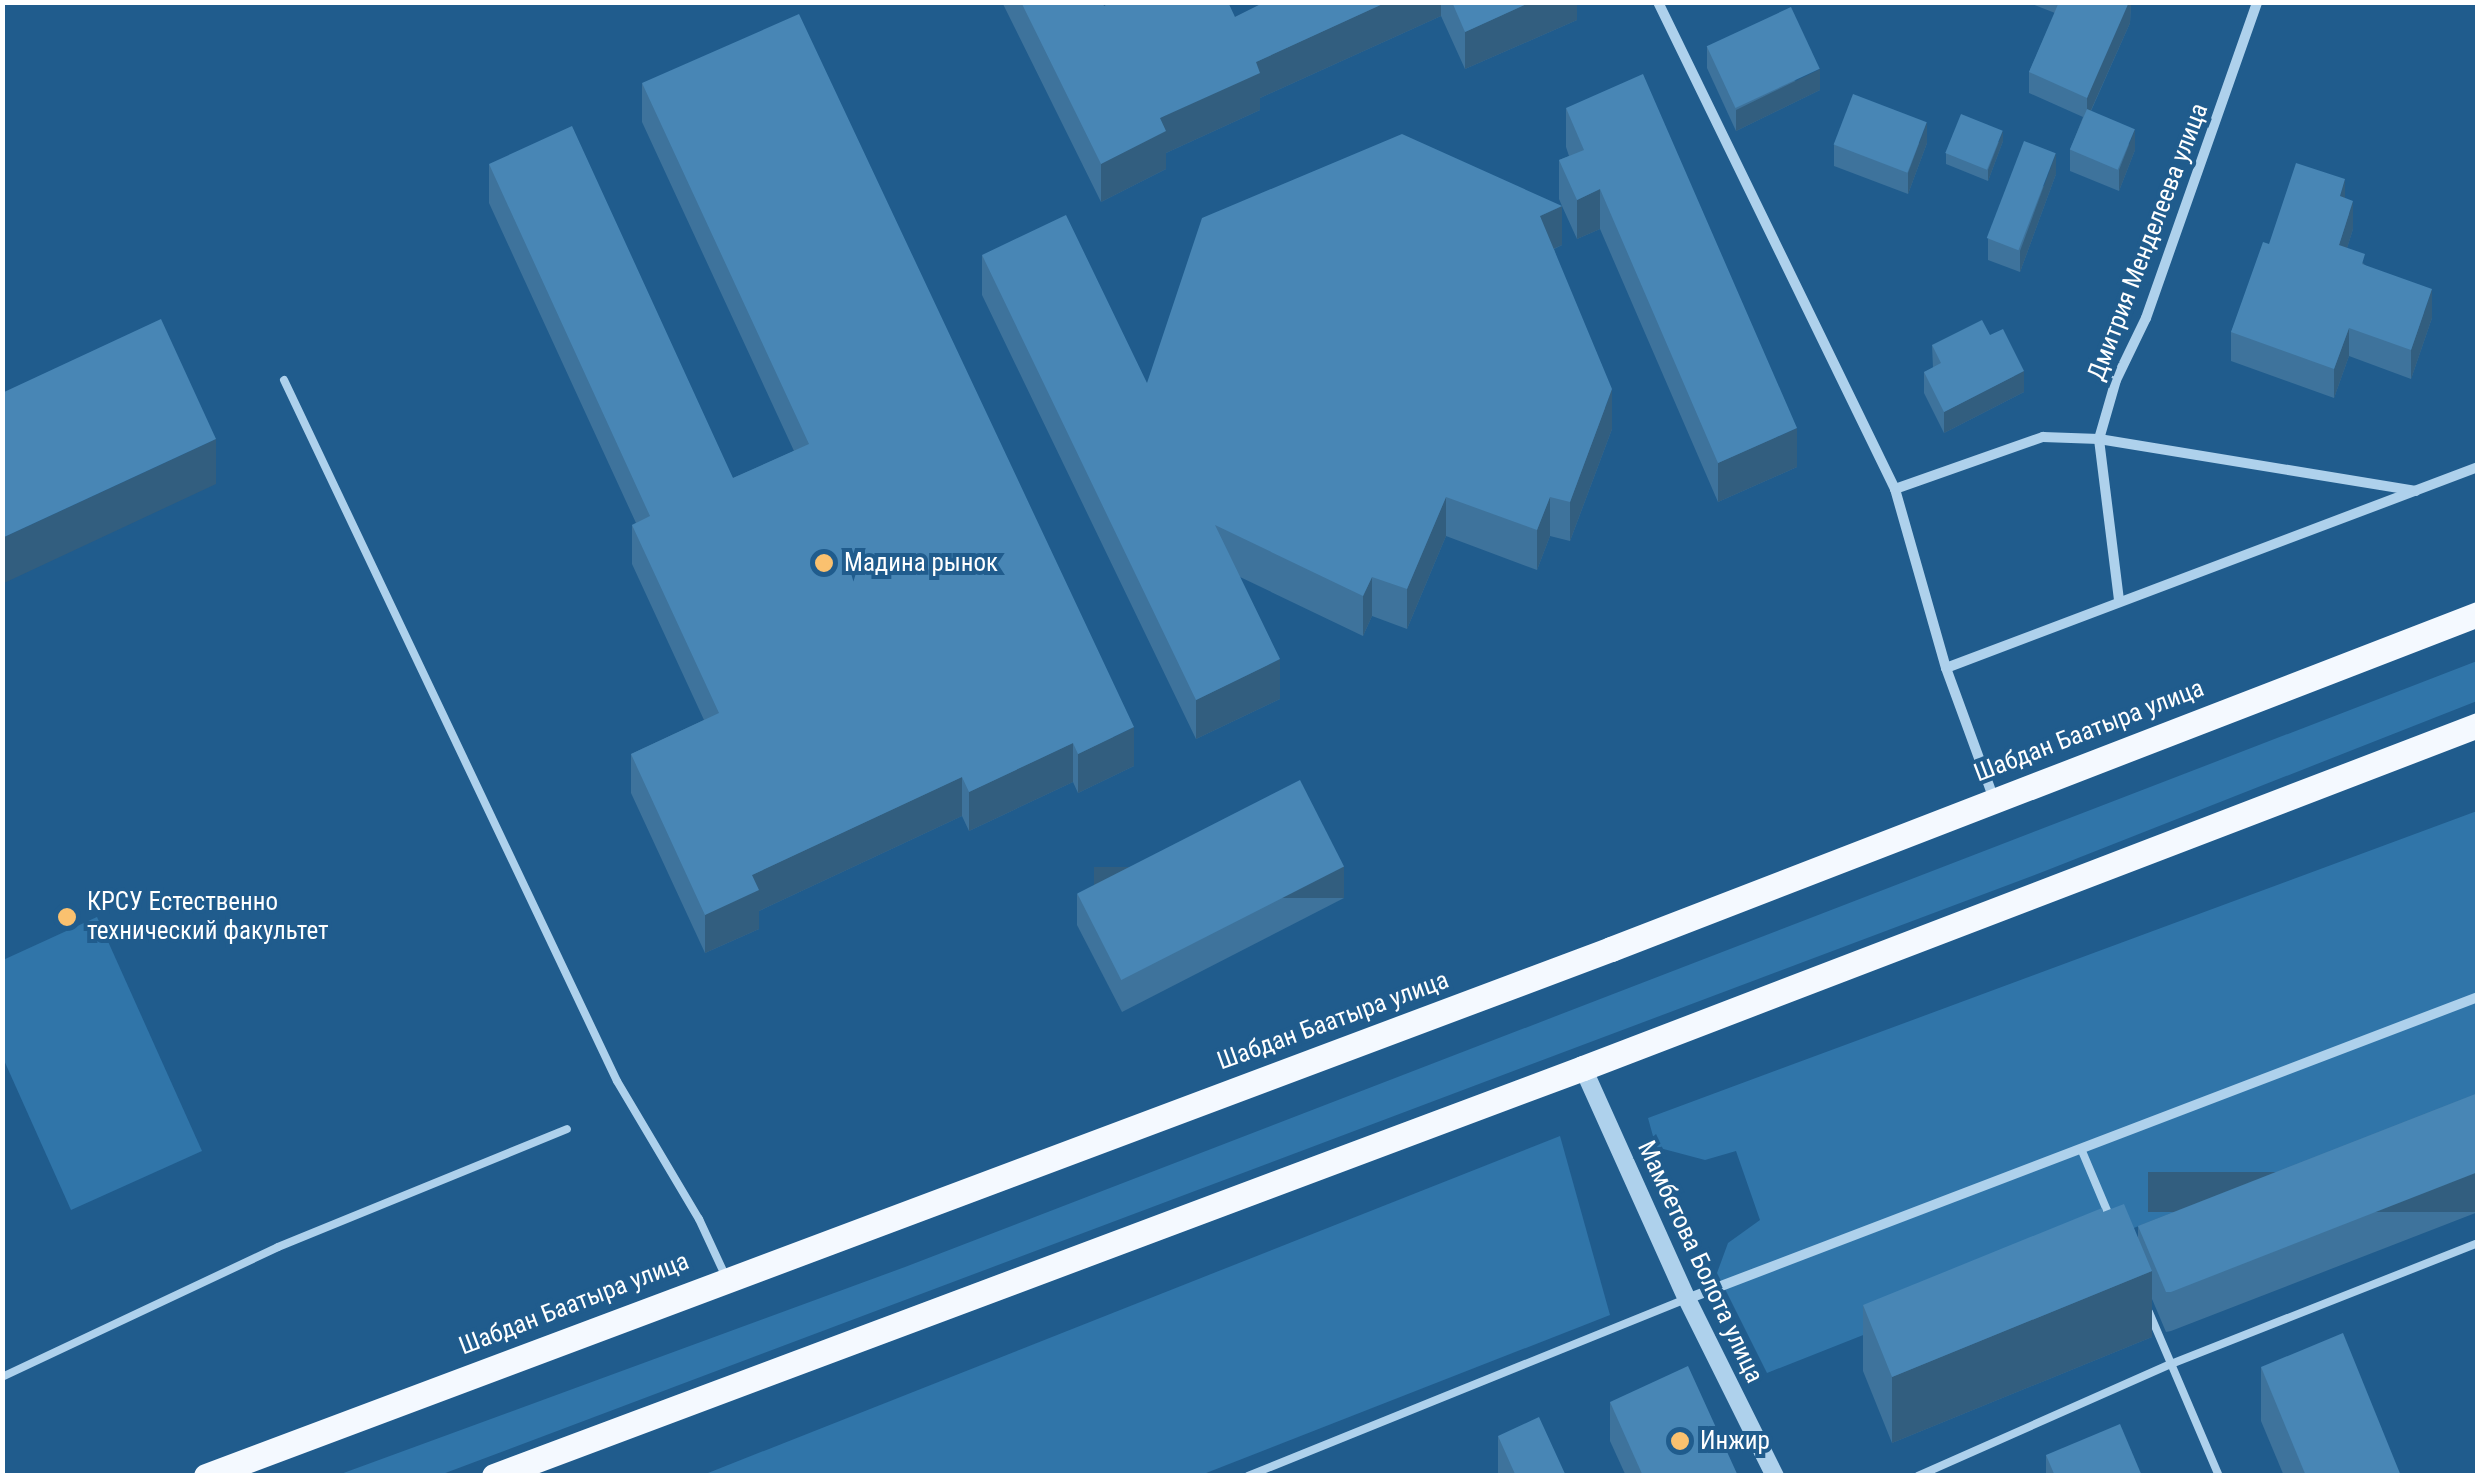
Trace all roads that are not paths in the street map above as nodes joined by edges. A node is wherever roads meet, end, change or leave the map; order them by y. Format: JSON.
{"nodes":[{"id":1,"x":1658,"y":2,"type":"edge"},
{"id":2,"x":2257,"y":2,"type":"edge"},
{"id":3,"x":284,"y":380,"type":"dead end"},
{"id":4,"x":2099,"y":440,"type":"junction"},
{"id":5,"x":2478,"y":467,"type":"edge"},
{"id":6,"x":1896,"y":490,"type":"junction"},
{"id":7,"x":2420,"y":492,"type":"junction"},
{"id":8,"x":2120,"y":600,"type":"junction"},
{"id":9,"x":2478,"y":614,"type":"edge"},
{"id":10,"x":1946,"y":668,"type":"junction"},
{"id":11,"x":2478,"y":725,"type":"edge"},
{"id":12,"x":1994,"y":800,"type":"junction"},
{"id":13,"x":2478,"y":997,"type":"edge"},
{"id":14,"x":1583,"y":1068,"type":"junction"},
{"id":15,"x":567,"y":1128,"type":"dead end"},
{"id":16,"x":2082,"y":1151,"type":"junction"},
{"id":17,"x":2119,"y":1240,"type":"edge"},
{"id":18,"x":2478,"y":1244,"type":"edge"},
{"id":19,"x":727,"y":1278,"type":"junction"},
{"id":20,"x":2142,"y":1293,"type":"edge"},
{"id":21,"x":1687,"y":1299,"type":"junction"},
{"id":22,"x":2172,"y":1364,"type":"junction"},
{"id":23,"x":2,"y":1377,"type":"edge"},
{"id":24,"x":206,"y":1476,"type":"edge"},
{"id":25,"x":494,"y":1476,"type":"edge"},
{"id":26,"x":1248,"y":1476,"type":"edge"},
{"id":27,"x":1776,"y":1476,"type":"edge"},
{"id":28,"x":1918,"y":1476,"type":"edge"},
{"id":29,"x":2219,"y":1476,"type":"edge"}],
"edges":[{"from":1,"to":6,"type":"street"},
{"from":2,"to":4,"type":"street","name":"Дмитрия Менделеева улица"},
{"from":3,"to":19,"type":"lane"},
{"from":4,"to":6,"type":"street"},
{"from":4,"to":7,"type":"street"},
{"from":4,"to":8,"type":"street"},
{"from":5,"to":7,"type":"street"},
{"from":6,"to":10,"type":"street"},
{"from":7,"to":8,"type":"street"},
{"from":8,"to":10,"type":"street"},
{"from":9,"to":12,"type":"main road","name":"Шабдан Баатыра улица"},
{"from":10,"to":12,"type":"street"},
{"from":11,"to":14,"type":"main road"},
{"from":12,"to":19,"type":"main road","name":"Шабдан Баатыра улица"},
{"from":13,"to":16,"type":"street"},
{"from":14,"to":21,"type":"street","name":"Мамбетова Болота улица"},
{"from":14,"to":25,"type":"main road"},
{"from":15,"to":23,"type":"lane"},
{"from":16,"to":17,"type":"lane"},
{"from":16,"to":21,"type":"street"},
{"from":18,"to":22,"type":"lane"},
{"from":19,"to":24,"type":"main road","name":"Шабдан Баатыра улица"},
{"from":20,"to":22,"type":"lane"},
{"from":21,"to":26,"type":"lane"},
{"from":21,"to":27,"type":"street","name":"Мамбетова Болота улица"},
{"from":22,"to":28,"type":"lane"},
{"from":22,"to":29,"type":"lane"}]}
